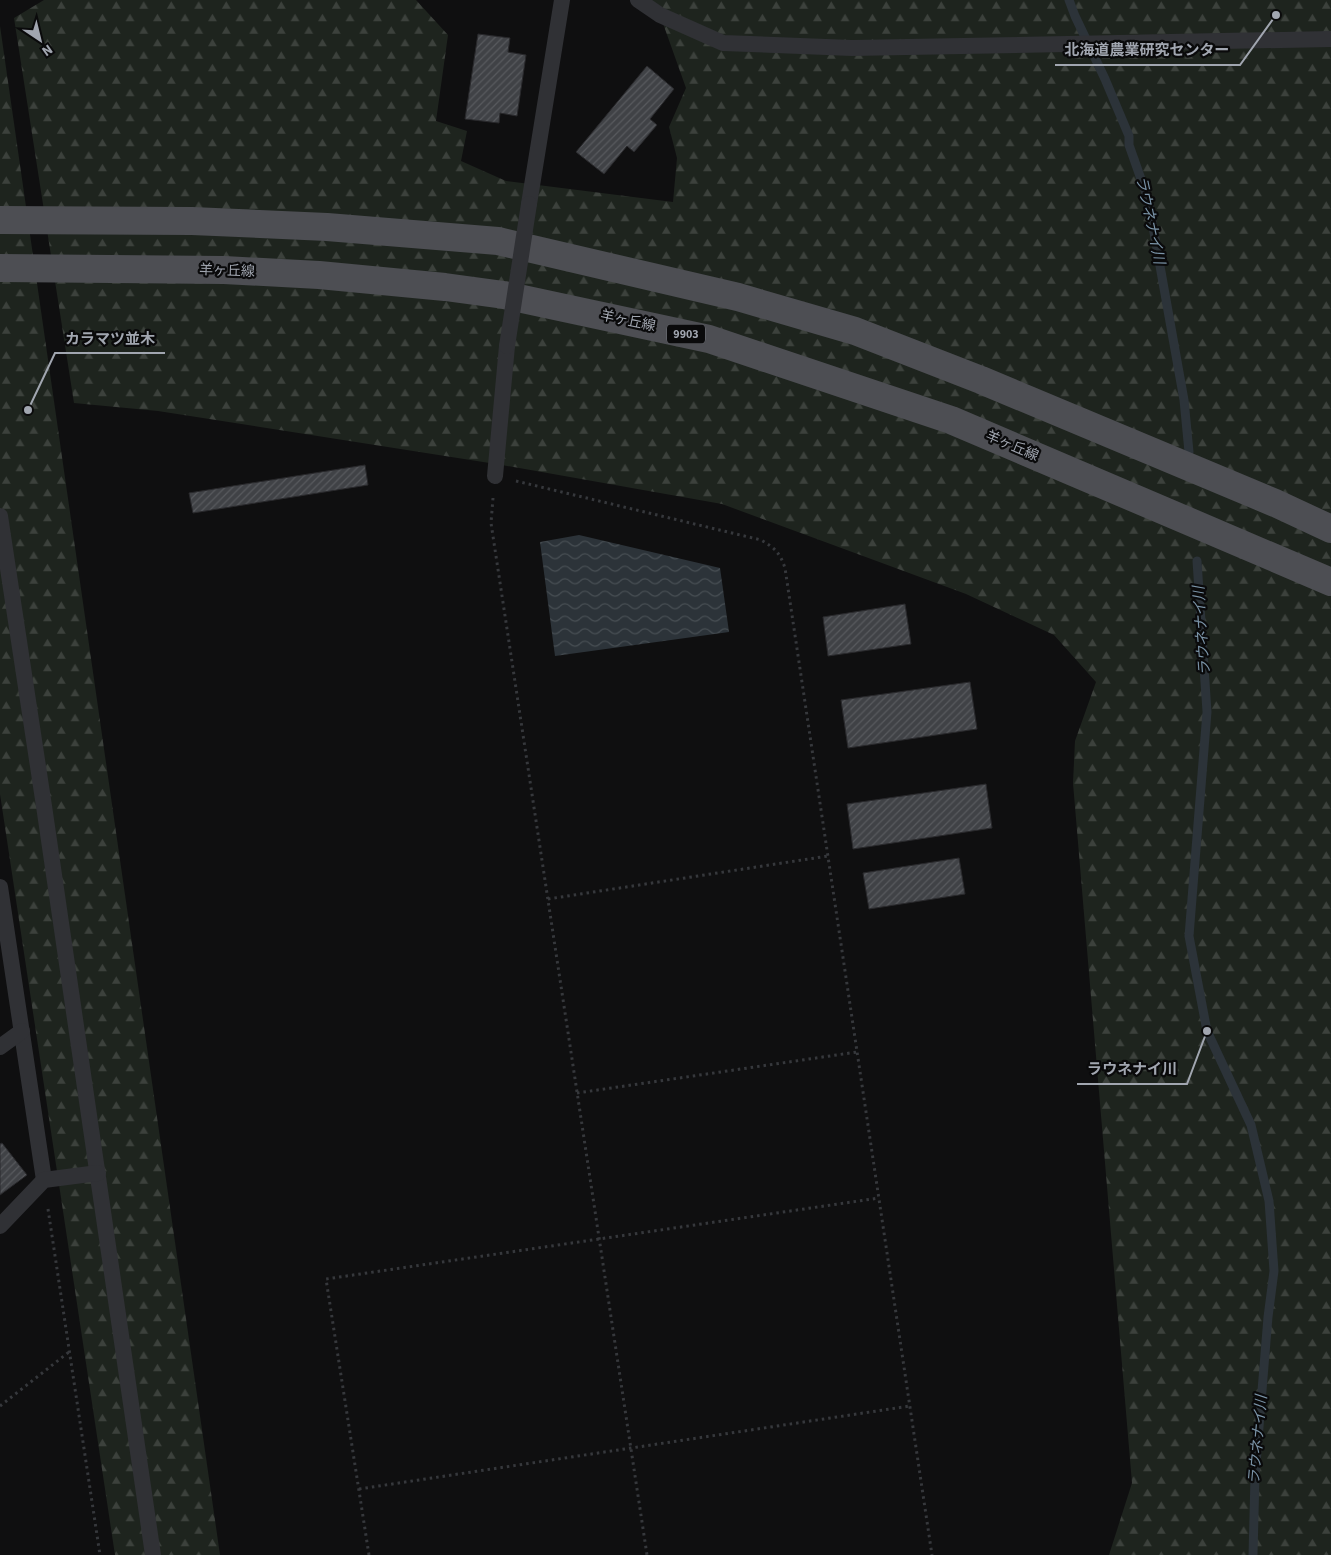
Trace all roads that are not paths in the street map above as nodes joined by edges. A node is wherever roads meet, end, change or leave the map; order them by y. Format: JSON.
{"nodes":[{"id":1,"x":562,"y":0,"type":"edge"},
{"id":2,"x":638,"y":0,"type":"edge"},
{"id":3,"x":1331,"y":39,"type":"edge"},
{"id":4,"x":0,"y":220,"type":"edge"},
{"id":5,"x":0,"y":268,"type":"edge"},
{"id":6,"x":495,"y":476,"type":"road end"},
{"id":7,"x":1,"y":525,"type":"edge"},
{"id":8,"x":1331,"y":529,"type":"edge"},
{"id":9,"x":1331,"y":582,"type":"edge"},
{"id":10,"x":0,"y":887,"type":"edge"},
{"id":11,"x":22,"y":1031,"type":"dead end"},
{"id":12,"x":0,"y":1048,"type":"edge"},
{"id":13,"x":98,"y":1173,"type":"junction"},
{"id":14,"x":44,"y":1180,"type":"junction"},
{"id":15,"x":0,"y":1226,"type":"edge"},
{"id":16,"x":153,"y":1555,"type":"edge"}],
"edges":[{"from":1,"to":6,"type":"lane","bridge":true},
{"from":2,"to":3,"type":"lane"},
{"from":4,"to":8,"type":"main road"},
{"from":5,"to":9,"type":"main road","name":"羊ヶ丘線","number":"9903"},
{"from":7,"to":13,"type":"lane"},
{"from":10,"to":14,"type":"lane"},
{"from":11,"to":12,"type":"lane"},
{"from":13,"to":14,"type":"lane"},
{"from":13,"to":16,"type":"lane"},
{"from":14,"to":15,"type":"lane"}]}
